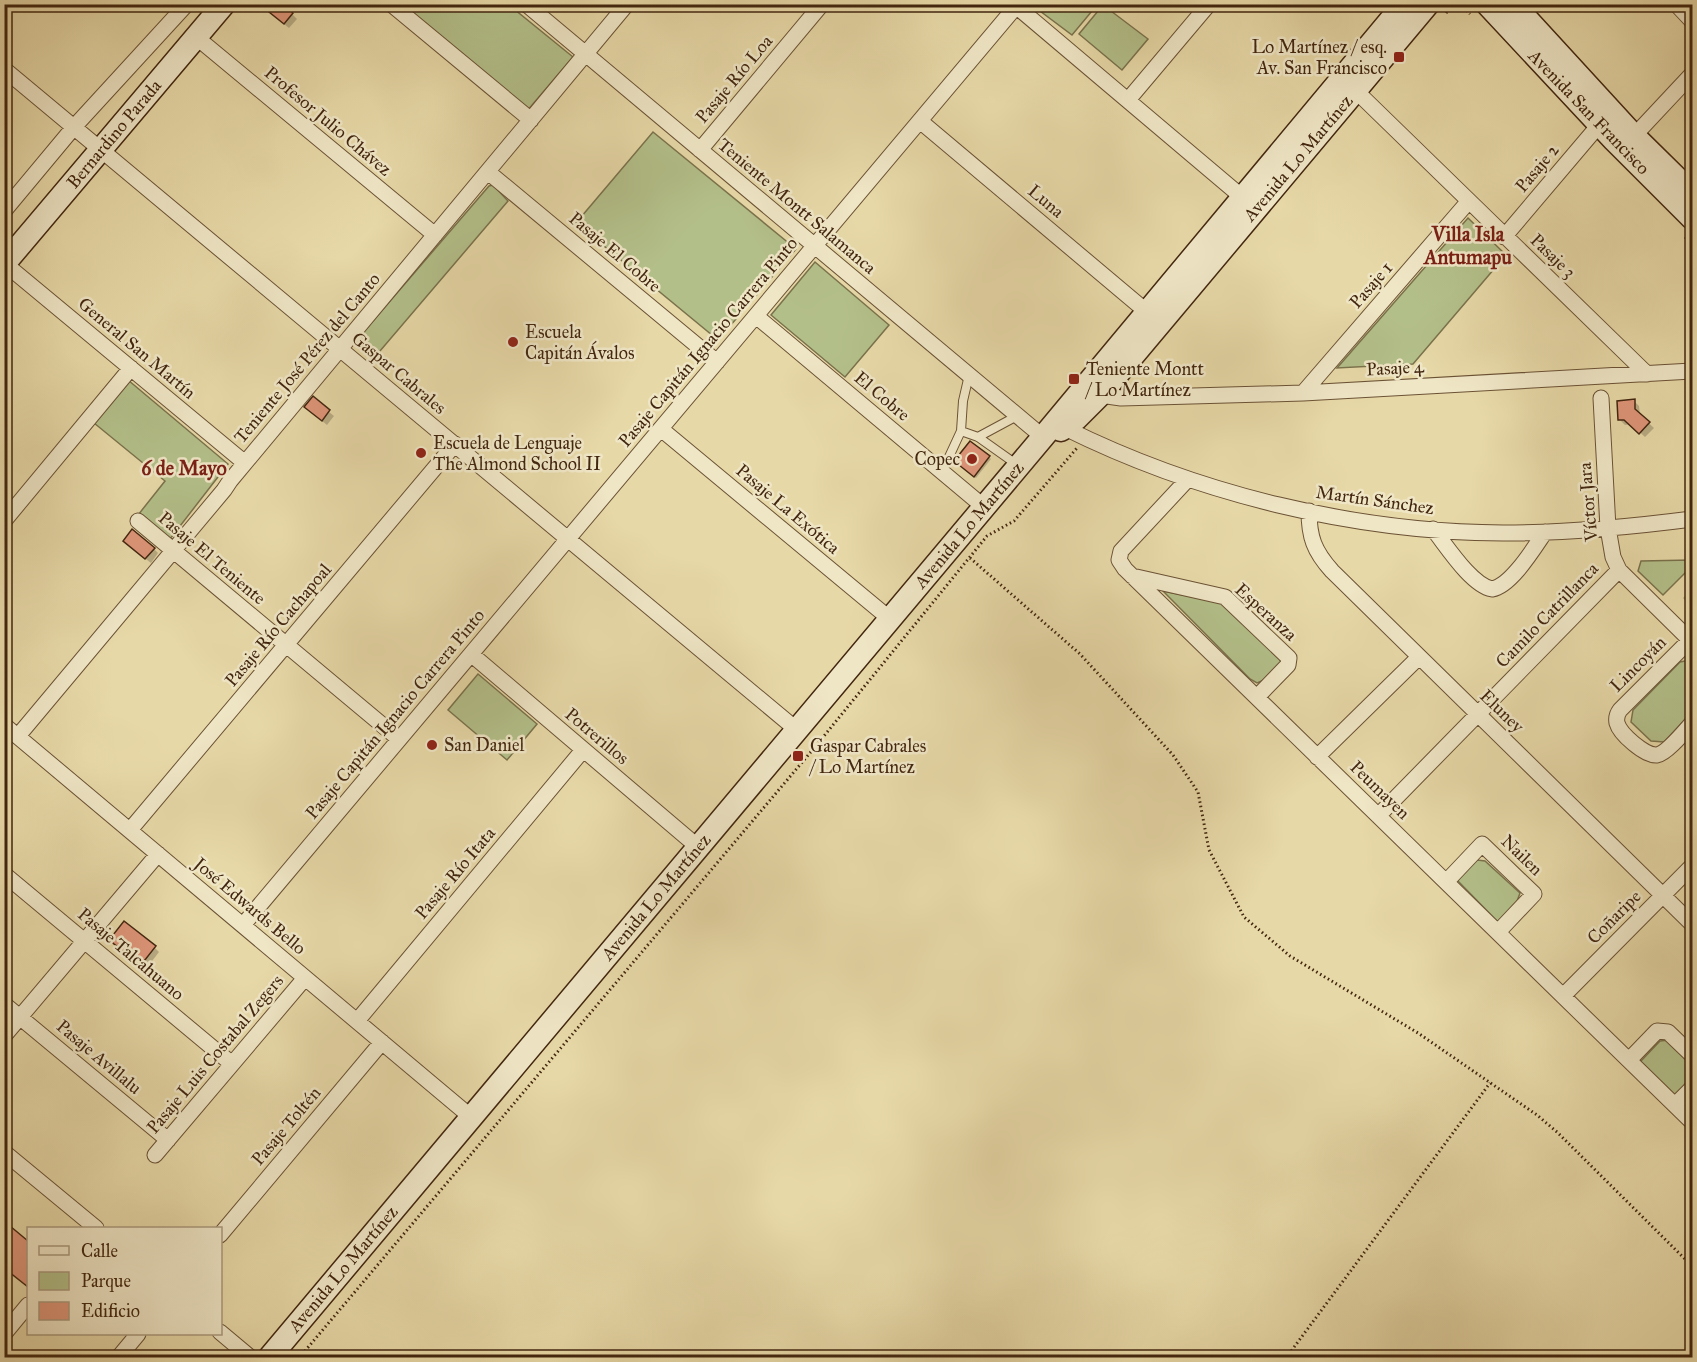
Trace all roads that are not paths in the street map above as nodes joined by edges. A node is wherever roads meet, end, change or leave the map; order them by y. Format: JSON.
{"nodes":[{"id":1,"x":224,"y":4,"type":"edge"},
{"id":2,"x":392,"y":4,"type":"edge"},
{"id":3,"x":526,"y":4,"type":"edge"},
{"id":4,"x":627,"y":4,"type":"edge"},
{"id":5,"x":822,"y":4,"type":"edge"},
{"id":6,"x":1209,"y":4,"type":"edge"},
{"id":7,"x":1404,"y":4,"type":"edge"},
{"id":8,"x":1487,"y":4,"type":"edge"},
{"id":9,"x":1513,"y":4,"type":"edge"},
{"id":10,"x":1676,"y":4,"type":"edge"},
{"id":11,"x":185,"y":5,"type":"edge"},
{"id":12,"x":1017,"y":5,"type":"edge"},
{"id":13,"x":1437,"y":9,"type":"edge"},
{"id":14,"x":1692,"y":21,"type":"edge"},
{"id":15,"x":202,"y":30,"type":"junction"},
{"id":16,"x":586,"y":54,"type":"junction"},
{"id":17,"x":4,"y":69,"type":"edge"},
{"id":18,"x":1692,"y":74,"type":"edge"},
{"id":19,"x":1355,"y":90,"type":"junction"},
{"id":20,"x":1128,"y":100,"type":"junction"},
{"id":21,"x":531,"y":120,"type":"junction"},
{"id":22,"x":920,"y":121,"type":"junction"},
{"id":23,"x":1599,"y":125,"type":"junction"},
{"id":24,"x":74,"y":127,"type":"junction"},
{"id":25,"x":1634,"y":136,"type":"junction"},
{"id":26,"x":102,"y":150,"type":"junction"},
{"id":27,"x":700,"y":150,"type":"junction"},
{"id":28,"x":488,"y":172,"type":"junction"},
{"id":29,"x":1692,"y":193,"type":"edge"},
{"id":30,"x":1242,"y":196,"type":"junction"},
{"id":31,"x":1468,"y":202,"type":"junction"},
{"id":32,"x":4,"y":211,"type":"edge"},
{"id":33,"x":1692,"y":218,"type":"edge"},
{"id":34,"x":435,"y":235,"type":"junction"},
{"id":35,"x":1504,"y":237,"type":"junction"},
{"id":36,"x":814,"y":246,"type":"junction"},
{"id":37,"x":5,"y":263,"type":"edge"},
{"id":38,"x":1147,"y":312,"type":"junction"},
{"id":39,"x":756,"y":316,"type":"junction"},
{"id":40,"x":340,"y":349,"type":"junction"},
{"id":41,"x":717,"y":362,"type":"junction"},
{"id":42,"x":131,"y":368,"type":"junction"},
{"id":43,"x":1692,"y":371,"type":"edge"},
{"id":44,"x":1647,"y":374,"type":"junction"},
{"id":45,"x":969,"y":375,"type":"junction"},
{"id":46,"x":1303,"y":393,"type":"junction"},
{"id":47,"x":1100,"y":395,"type":"junction"},
{"id":48,"x":1601,"y":398,"type":"dead end"},
{"id":49,"x":1017,"y":416,"type":"junction"},
{"id":50,"x":1065,"y":428,"type":"junction"},
{"id":51,"x":661,"y":429,"type":"junction"},
{"id":52,"x":961,"y":431,"type":"junction"},
{"id":53,"x":978,"y":437,"type":"junction"},
{"id":54,"x":1043,"y":437,"type":"junction"},
{"id":55,"x":455,"y":444,"type":"junction"},
{"id":56,"x":244,"y":463,"type":"junction"},
{"id":57,"x":1019,"y":466,"type":"junction"},
{"id":58,"x":942,"y":472,"type":"junction"},
{"id":59,"x":1188,"y":479,"type":"junction"},
{"id":60,"x":984,"y":507,"type":"junction"},
{"id":61,"x":1309,"y":511,"type":"junction"},
{"id":62,"x":1692,"y":519,"type":"edge"},
{"id":63,"x":4,"y":521,"type":"edge"},
{"id":64,"x":138,"y":521,"type":"dead end"},
{"id":65,"x":1608,"y":528,"type":"junction"},
{"id":66,"x":1433,"y":529,"type":"junction"},
{"id":67,"x":1545,"y":532,"type":"junction"},
{"id":68,"x":568,"y":539,"type":"junction"},
{"id":69,"x":172,"y":550,"type":"junction"},
{"id":70,"x":1618,"y":570,"type":"junction"},
{"id":71,"x":1132,"y":576,"type":"junction"},
{"id":72,"x":890,"y":619,"type":"junction"},
{"id":73,"x":1691,"y":641,"type":"edge"},
{"id":74,"x":286,"y":645,"type":"junction"},
{"id":75,"x":471,"y":654,"type":"junction"},
{"id":76,"x":1419,"y":657,"type":"junction"},
{"id":77,"x":1257,"y":697,"type":"junction"},
{"id":78,"x":1478,"y":714,"type":"junction"},
{"id":79,"x":1692,"y":723,"type":"edge"},
{"id":80,"x":4,"y":725,"type":"edge"},
{"id":81,"x":797,"y":730,"type":"junction"},
{"id":82,"x":18,"y":736,"type":"junction"},
{"id":83,"x":399,"y":739,"type":"junction"},
{"id":84,"x":583,"y":750,"type":"junction"},
{"id":85,"x":1317,"y":757,"type":"junction"},
{"id":86,"x":1378,"y":816,"type":"junction"},
{"id":87,"x":130,"y":830,"type":"junction"},
{"id":88,"x":698,"y":847,"type":"junction"},
{"id":89,"x":158,"y":854,"type":"junction"},
{"id":90,"x":1692,"y":866,"type":"edge"},
{"id":91,"x":4,"y":874,"type":"edge"},
{"id":92,"x":1446,"y":882,"type":"junction"},
{"id":93,"x":1663,"y":896,"type":"junction"},
{"id":94,"x":1692,"y":924,"type":"edge"},
{"id":95,"x":243,"y":925,"type":"junction"},
{"id":96,"x":1498,"y":932,"type":"junction"},
{"id":97,"x":85,"y":941,"type":"junction"},
{"id":98,"x":305,"y":978,"type":"junction"},
{"id":99,"x":1563,"y":996,"type":"junction"},
{"id":100,"x":4,"y":1004,"type":"edge"},
{"id":101,"x":21,"y":1017,"type":"junction"},
{"id":102,"x":357,"y":1021,"type":"junction"},
{"id":103,"x":4,"y":1036,"type":"edge"},
{"id":104,"x":382,"y":1042,"type":"junction"},
{"id":105,"x":1692,"y":1055,"type":"edge"},
{"id":106,"x":1629,"y":1060,"type":"junction"},
{"id":107,"x":232,"y":1064,"type":"junction"},
{"id":108,"x":1692,"y":1088,"type":"edge"},
{"id":109,"x":1675,"y":1105,"type":"junction"},
{"id":110,"x":471,"y":1117,"type":"junction"},
{"id":111,"x":1692,"y":1122,"type":"edge"},
{"id":112,"x":168,"y":1140,"type":"junction"},
{"id":113,"x":4,"y":1152,"type":"edge"},
{"id":114,"x":155,"y":1155,"type":"dead end"},
{"id":115,"x":94,"y":1227,"type":"edge"},
{"id":116,"x":222,"y":1233,"type":"edge"},
{"id":117,"x":27,"y":1306,"type":"edge"},
{"id":118,"x":7,"y":1325,"type":"edge"},
{"id":119,"x":222,"y":1334,"type":"edge"},
{"id":120,"x":137,"y":1335,"type":"edge"},
{"id":121,"x":118,"y":1358,"type":"edge"},
{"id":122,"x":251,"y":1358,"type":"edge"},
{"id":123,"x":269,"y":1358,"type":"edge"}],
"edges":[{"from":1,"to":15,"type":"main road","name":"Bernardino Parada"},
{"from":2,"to":21,"type":"street"},
{"from":3,"to":16,"type":"street","name":"Teniente Montt Salamanca"},
{"from":4,"to":16,"type":"street","name":"Teniente José Pérez del Canto"},
{"from":5,"to":27,"type":"street","name":"Pasaje Río Loa"},
{"from":6,"to":20,"type":"street"},
{"from":7,"to":30,"type":"main road","name":"Avenida Lo Martínez"},
{"from":8,"to":23,"type":"main road","name":"Avenida San Francisco"},
{"from":9,"to":25,"type":"main road","name":"Avenida San Francisco"},
{"from":10,"to":14,"type":"street"},
{"from":11,"to":15,"type":"street","name":"Profesor Julio Chávez"},
{"from":11,"to":24,"type":"street","name":"Bernardino Parada"},
{"from":12,"to":20,"type":"street"},
{"from":12,"to":22,"type":"street","name":"Pasaje Capitán Ignacio Carrera Pinto"},
{"from":13,"to":19,"type":"main road","name":"Avenida Lo Martínez"},
{"from":15,"to":26,"type":"main road","name":"Bernardino Parada"},
{"from":15,"to":34,"type":"street","name":"Profesor Julio Chávez"},
{"from":16,"to":21,"type":"street","name":"Teniente José Pérez del Canto"},
{"from":16,"to":27,"type":"street","name":"Teniente Montt Salamanca"},
{"from":17,"to":24,"type":"street","name":"Gaspar Cabrales"},
{"from":18,"to":25,"type":"street"},
{"from":19,"to":31,"type":"street","name":"Pasaje 3"},
{"from":19,"to":47,"type":"main road","name":"Avenida Lo Martínez"},
{"from":20,"to":30,"type":"street"},
{"from":21,"to":28,"type":"street","name":"Teniente José Pérez del Canto"},
{"from":22,"to":36,"type":"street","name":"Pasaje Capitán Ignacio Carrera Pinto"},
{"from":22,"to":38,"type":"street","name":"Luna"},
{"from":23,"to":33,"type":"main road","name":"Avenida San Francisco"},
{"from":23,"to":35,"type":"street","name":"Pasaje 2"},
{"from":24,"to":26,"type":"street","name":"Gaspar Cabrales"},
{"from":24,"to":32,"type":"street","name":"Bernardino Parada"},
{"from":25,"to":29,"type":"main road","name":"Avenida San Francisco"},
{"from":26,"to":37,"type":"main road","name":"Bernardino Parada"},
{"from":26,"to":40,"type":"street","name":"Gaspar Cabrales"},
{"from":27,"to":36,"type":"street","name":"Teniente Montt Salamanca"},
{"from":28,"to":34,"type":"street","name":"Teniente José Pérez del Canto"},
{"from":28,"to":41,"type":"street","name":"Pasaje El Cobre"},
{"from":30,"to":38,"type":"main road","name":"Avenida Lo Martínez"},
{"from":31,"to":35,"type":"street","name":"Pasaje 3"},
{"from":31,"to":46,"type":"street","name":"Pasaje 1"},
{"from":34,"to":40,"type":"street","name":"Teniente José Pérez del Canto"},
{"from":35,"to":44,"type":"street","name":"Pasaje 3"},
{"from":36,"to":39,"type":"street","name":"Pasaje Capitán Ignacio Carrera Pinto"},
{"from":36,"to":45,"type":"street","name":"Teniente Montt Salamanca"},
{"from":37,"to":42,"type":"street","name":"General San Martín"},
{"from":38,"to":54,"type":"main road","name":"Avenida Lo Martínez"},
{"from":39,"to":41,"type":"street","name":"Pasaje Capitán Ignacio Carrera Pinto"},
{"from":39,"to":58,"type":"street","name":"El Cobre"},
{"from":40,"to":55,"type":"street","name":"Gaspar Cabrales"},
{"from":40,"to":56,"type":"street","name":"Teniente José Pérez del Canto"},
{"from":41,"to":51,"type":"street","name":"Pasaje Capitán Ignacio Carrera Pinto"},
{"from":42,"to":56,"type":"street","name":"General San Martín"},
{"from":42,"to":63,"type":"street"},
{"from":43,"to":44,"type":"street","name":"Pasaje 4"},
{"from":44,"to":46,"type":"street","name":"Pasaje 4"},
{"from":45,"to":49,"type":"street","name":"Teniente Montt Salamanca"},
{"from":45,"to":52,"type":"lane"},
{"from":46,"to":47,"type":"street","name":"Pasaje 4"},
{"from":47,"to":50,"type":"main road","name":"Avenida Lo Martínez"},
{"from":48,"to":65,"type":"street","name":"Víctor Jara"},
{"from":49,"to":53,"type":"lane"},
{"from":49,"to":54,"type":"street","name":"Teniente Montt Salamanca"},
{"from":50,"to":54,"type":"main road","name":"Avenida Lo Martínez"},
{"from":50,"to":59,"type":"street","name":"Martín Sánchez"},
{"from":51,"to":68,"type":"street","name":"Pasaje Capitán Ignacio Carrera Pinto"},
{"from":51,"to":72,"type":"street","name":"Pasaje La Exótica"},
{"from":52,"to":53,"type":"lane"},
{"from":52,"to":58,"type":"lane"},
{"from":53,"to":57,"type":"lane"},
{"from":54,"to":57,"type":"main road","name":"Avenida Lo Martínez"},
{"from":55,"to":68,"type":"street","name":"Gaspar Cabrales"},
{"from":55,"to":74,"type":"street","name":"Pasaje Río Cachapoal"},
{"from":56,"to":69,"type":"street","name":"Teniente José Pérez del Canto"},
{"from":57,"to":60,"type":"main road","name":"Avenida Lo Martínez"},
{"from":58,"to":60,"type":"street","name":"El Cobre"},
{"from":59,"to":61,"type":"street","name":"Martín Sánchez"},
{"from":59,"to":71,"type":"street","name":"Peumayen"},
{"from":60,"to":72,"type":"main road","name":"Avenida Lo Martínez"},
{"from":61,"to":66,"type":"street","name":"Martín Sánchez"},
{"from":61,"to":76,"type":"street","name":"Eluney"},
{"from":62,"to":65,"type":"street","name":"Martín Sánchez"},
{"from":64,"to":69,"type":"street","name":"Pasaje El Teniente"},
{"from":65,"to":67,"type":"street","name":"Martín Sánchez"},
{"from":65,"to":70,"type":"street","name":"Víctor Jara"},
{"from":66,"to":67,"type":"street","name":"Martín Sánchez"},
{"from":66,"to":67,"type":"street"},
{"from":68,"to":75,"type":"street","name":"Pasaje Capitán Ignacio Carrera Pinto"},
{"from":68,"to":81,"type":"street","name":"Gaspar Cabrales"},
{"from":69,"to":74,"type":"street","name":"Pasaje El Teniente"},
{"from":69,"to":82,"type":"street","name":"Teniente José Pérez del Canto"},
{"from":70,"to":73,"type":"street"},
{"from":70,"to":78,"type":"street","name":"Camilo Catrillanca"},
{"from":71,"to":77,"type":"street","name":"Peumayen"},
{"from":71,"to":77,"type":"street","name":"Esperanza"},
{"from":72,"to":81,"type":"main road","name":"Avenida Lo Martínez"},
{"from":73,"to":79,"type":"street","name":"Lincoyán"},
{"from":74,"to":83,"type":"street","name":"Pasaje El Teniente"},
{"from":74,"to":87,"type":"street","name":"Pasaje Río Cachapoal"},
{"from":75,"to":83,"type":"street","name":"Pasaje Capitán Ignacio Carrera Pinto"},
{"from":75,"to":84,"type":"street","name":"Potrerillos"},
{"from":76,"to":78,"type":"street","name":"Eluney"},
{"from":76,"to":85,"type":"street"},
{"from":77,"to":85,"type":"street","name":"Peumayen"},
{"from":78,"to":86,"type":"street","name":"Camilo Catrillanca"},
{"from":78,"to":93,"type":"street","name":"Eluney"},
{"from":80,"to":82,"type":"street","name":"José Edwards Bello"},
{"from":81,"to":88,"type":"main road","name":"Avenida Lo Martínez"},
{"from":82,"to":87,"type":"street","name":"José Edwards Bello"},
{"from":83,"to":95,"type":"street","name":"Pasaje Capitán Ignacio Carrera Pinto"},
{"from":84,"to":88,"type":"street","name":"Potrerillos"},
{"from":84,"to":102,"type":"street","name":"Pasaje Río Itata"},
{"from":85,"to":86,"type":"street","name":"Peumayen"},
{"from":86,"to":92,"type":"street","name":"Peumayen"},
{"from":87,"to":89,"type":"street","name":"José Edwards Bello"},
{"from":88,"to":110,"type":"main road","name":"Avenida Lo Martínez"},
{"from":89,"to":95,"type":"street","name":"José Edwards Bello"},
{"from":89,"to":97,"type":"street"},
{"from":90,"to":93,"type":"street","name":"Coñaripe"},
{"from":91,"to":97,"type":"street","name":"Pasaje Talcahuano"},
{"from":92,"to":96,"type":"street","name":"Peumayen"},
{"from":92,"to":96,"type":"street","name":"Nailen"},
{"from":93,"to":94,"type":"street","name":"Eluney"},
{"from":93,"to":99,"type":"street","name":"Coñaripe"},
{"from":95,"to":98,"type":"street","name":"José Edwards Bello"},
{"from":96,"to":99,"type":"street","name":"Peumayen"},
{"from":97,"to":101,"type":"street"},
{"from":97,"to":107,"type":"street","name":"Pasaje Talcahuano"},
{"from":98,"to":102,"type":"street","name":"José Edwards Bello"},
{"from":98,"to":107,"type":"street","name":"Pasaje Luis Costabal Zegers"},
{"from":99,"to":106,"type":"street","name":"Peumayen"},
{"from":100,"to":101,"type":"street","name":"Pasaje Avillalu"},
{"from":101,"to":103,"type":"street"},
{"from":101,"to":112,"type":"street","name":"Pasaje Avillalu"},
{"from":102,"to":104,"type":"street","name":"José Edwards Bello"},
{"from":104,"to":110,"type":"street","name":"José Edwards Bello"},
{"from":104,"to":116,"type":"street","name":"Pasaje Toltén"},
{"from":105,"to":106,"type":"street"},
{"from":106,"to":109,"type":"street","name":"Peumayen"},
{"from":107,"to":112,"type":"street","name":"Pasaje Luis Costabal Zegers"},
{"from":108,"to":109,"type":"street"},
{"from":109,"to":111,"type":"street","name":"Peumayen"},
{"from":110,"to":123,"type":"main road","name":"Avenida Lo Martínez"},
{"from":112,"to":114,"type":"street","name":"Pasaje Luis Costabal Zegers"},
{"from":113,"to":115,"type":"street"},
{"from":117,"to":118,"type":"street"},
{"from":119,"to":122,"type":"street"},
{"from":120,"to":121,"type":"street"}]}
